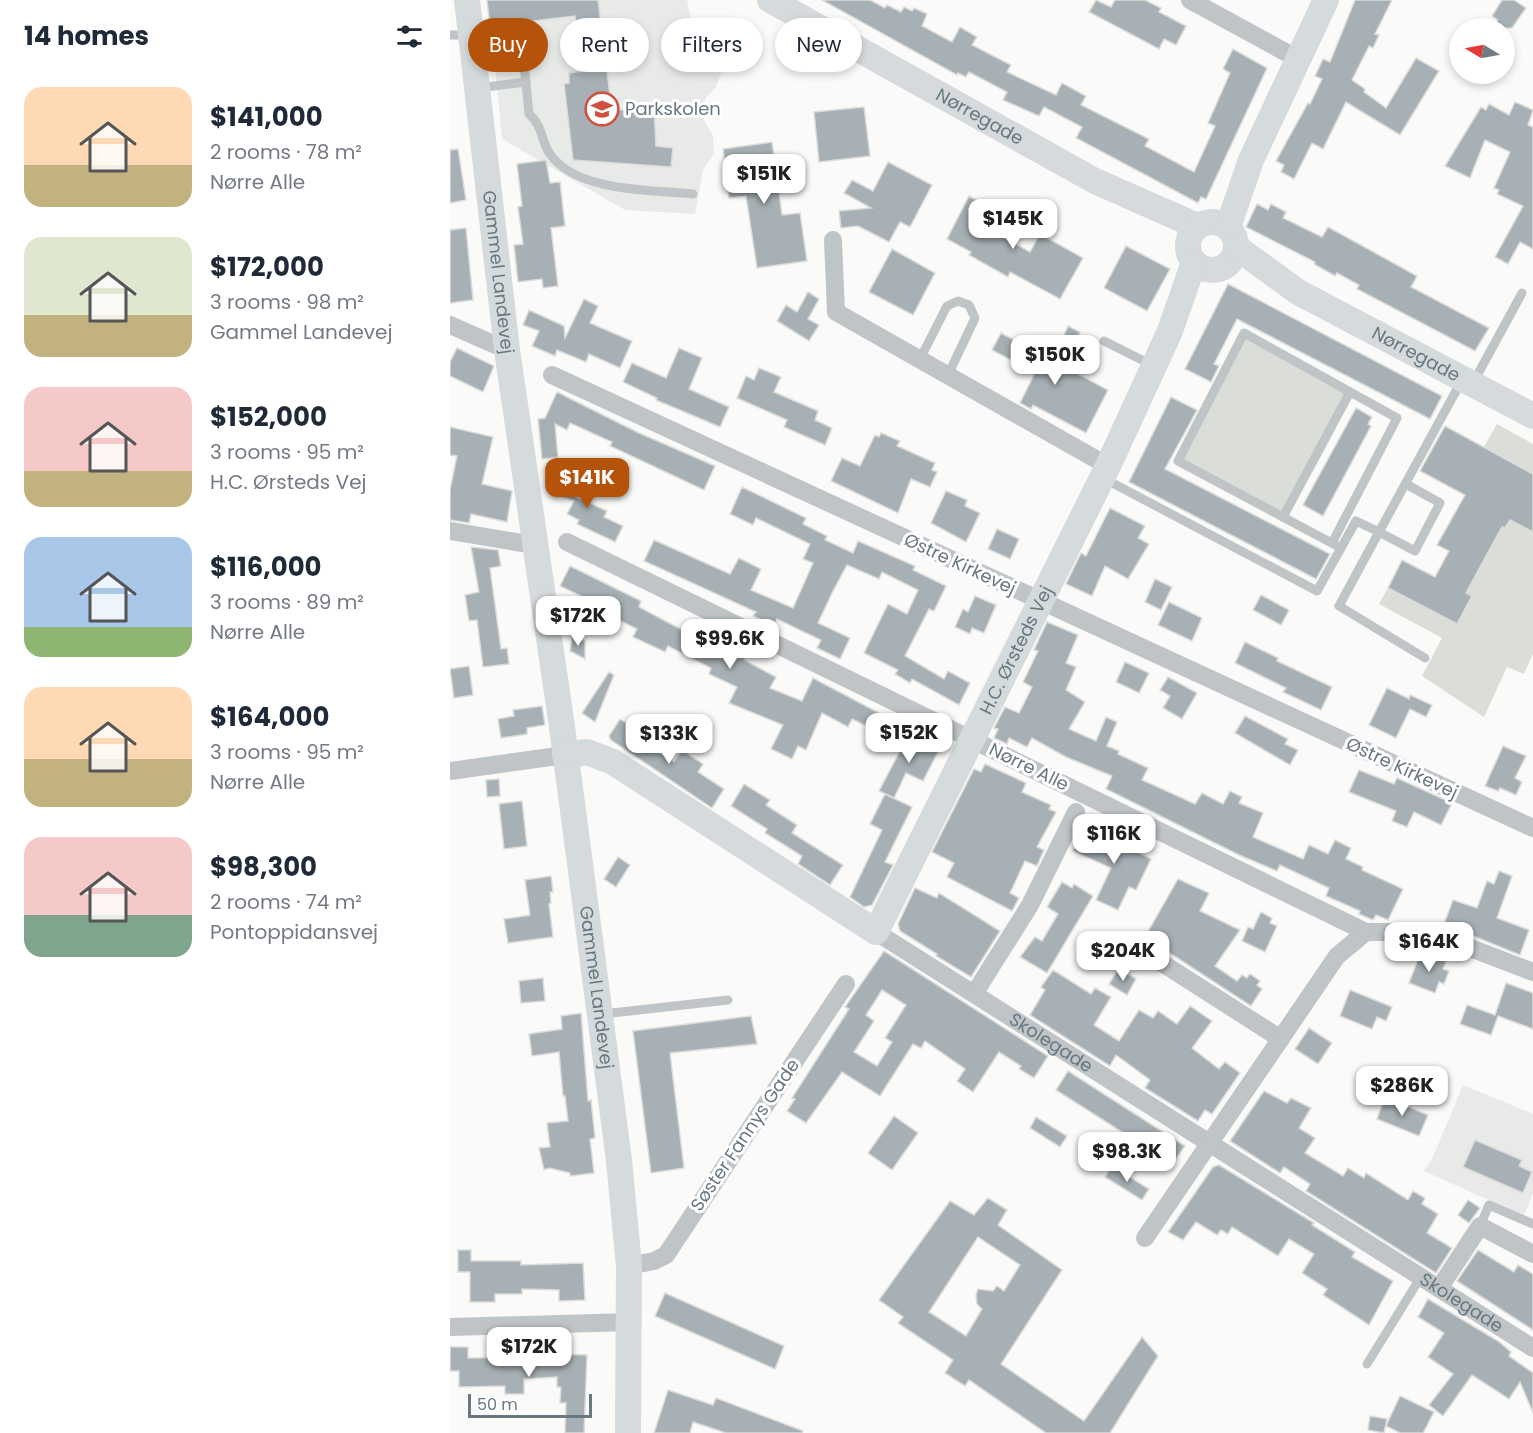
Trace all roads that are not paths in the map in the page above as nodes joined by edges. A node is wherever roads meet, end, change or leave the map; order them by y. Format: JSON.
{"nodes":[{"id":1,"x":467,"y":0,"type":"edge"},
{"id":2,"x":770,"y":0,"type":"edge"},
{"id":3,"x":1191,"y":0,"type":"edge"},
{"id":4,"x":1326,"y":0,"type":"edge"},
{"id":5,"x":461,"y":35,"type":"edge"},
{"id":6,"x":1298,"y":59,"type":"junction"},
{"id":7,"x":525,"y":72,"type":"edge"},
{"id":8,"x":526,"y":82,"type":"junction"},
{"id":9,"x":477,"y":88,"type":"junction"},
{"id":10,"x":693,"y":194,"type":"dead end"},
{"id":11,"x":833,"y":240,"type":"dead end"},
{"id":12,"x":1211,"y":245,"type":"junction"},
{"id":13,"x":1522,"y":292,"type":"dead end"},
{"id":14,"x":450,"y":325,"type":"edge"},
{"id":15,"x":1104,"y":341,"type":"dead end"},
{"id":16,"x":507,"y":350,"type":"junction"},
{"id":17,"x":920,"y":359,"type":"junction"},
{"id":18,"x":1154,"y":366,"type":"junction"},
{"id":19,"x":552,"y":375,"type":"dead end"},
{"id":20,"x":948,"y":375,"type":"junction"},
{"id":21,"x":1467,"y":382,"type":"junction"},
{"id":22,"x":1350,"y":392,"type":"junction"},
{"id":23,"x":1533,"y":416,"type":"edge"},
{"id":24,"x":1105,"y":472,"type":"junction"},
{"id":25,"x":1406,"y":484,"type":"junction"},
{"id":26,"x":1283,"y":517,"type":"junction"},
{"id":27,"x":450,"y":531,"type":"edge"},
{"id":28,"x":1379,"y":532,"type":"junction"},
{"id":29,"x":567,"y":542,"type":"dead end"},
{"id":30,"x":1332,"y":543,"type":"junction"},
{"id":31,"x":534,"y":545,"type":"junction"},
{"id":32,"x":1341,"y":548,"type":"junction"},
{"id":33,"x":1041,"y":602,"type":"junction"},
{"id":34,"x":1425,"y":658,"type":"dead end"},
{"id":35,"x":972,"y":740,"type":"junction"},
{"id":36,"x":565,"y":755,"type":"junction"},
{"id":37,"x":450,"y":771,"type":"edge"},
{"id":38,"x":1076,"y":812,"type":"dead end"},
{"id":39,"x":1533,"y":828,"type":"edge"},
{"id":40,"x":876,"y":932,"type":"junction"},
{"id":41,"x":1366,"y":932,"type":"junction"},
{"id":42,"x":1151,"y":956,"type":"dead end"},
{"id":43,"x":1533,"y":972,"type":"edge"},
{"id":44,"x":846,"y":984,"type":"dead end"},
{"id":45,"x":974,"y":994,"type":"junction"},
{"id":46,"x":728,"y":1000,"type":"dead end"},
{"id":47,"x":600,"y":1014,"type":"junction"},
{"id":48,"x":1281,"y":1039,"type":"junction"},
{"id":49,"x":1210,"y":1143,"type":"junction"},
{"id":50,"x":1533,"y":1224,"type":"edge"},
{"id":51,"x":1480,"y":1226,"type":"junction"},
{"id":52,"x":1145,"y":1238,"type":"dead end"},
{"id":53,"x":1533,"y":1254,"type":"edge"},
{"id":54,"x":629,"y":1266,"type":"junction"},
{"id":55,"x":1422,"y":1275,"type":"junction"},
{"id":56,"x":1440,"y":1287,"type":"junction"},
{"id":57,"x":630,"y":1322,"type":"junction"},
{"id":58,"x":450,"y":1327,"type":"edge"},
{"id":59,"x":1533,"y":1348,"type":"edge"},
{"id":60,"x":1367,"y":1364,"type":"dead end"},
{"id":61,"x":628,"y":1433,"type":"edge"}],
"edges":[{"from":1,"to":5,"type":"street","name":"Gammel Landevej"},
{"from":2,"to":12,"type":"street","name":"Nørregade"},
{"from":3,"to":6,"type":"street"},
{"from":4,"to":6,"type":"street","name":"H.C. Ørsteds Vej"},
{"from":5,"to":9,"type":"street","name":"Gammel Landevej"},
{"from":6,"to":12,"type":"street","name":"H.C. Ørsteds Vej"},
{"from":7,"to":8,"type":"lane"},
{"from":8,"to":9,"type":"lane"},
{"from":8,"to":10,"type":"lane"},
{"from":9,"to":16,"type":"street","name":"Gammel Landevej"},
{"from":11,"to":17,"type":"street"},
{"from":12,"to":18,"type":"street","name":"H.C. Ørsteds Vej"},
{"from":12,"to":21,"type":"street","name":"Nørregade"},
{"from":13,"to":21,"type":"lane"},
{"from":14,"to":16,"type":"street"},
{"from":15,"to":18,"type":"lane"},
{"from":16,"to":31,"type":"street","name":"Gammel Landevej"},
{"from":17,"to":20,"type":"street"},
{"from":17,"to":20,"type":"lane"},
{"from":18,"to":24,"type":"street","name":"H.C. Ørsteds Vej"},
{"from":19,"to":33,"type":"street","name":"Østre Kirkevej"},
{"from":20,"to":24,"type":"street"},
{"from":21,"to":23,"type":"street","name":"Nørregade"},
{"from":21,"to":25,"type":"lane"},
{"from":22,"to":26,"type":"lane"},
{"from":22,"to":26,"type":"lane"},
{"from":22,"to":30,"type":"lane"},
{"from":24,"to":32,"type":"lane"},
{"from":24,"to":33,"type":"street","name":"H.C. Ørsteds Vej"},
{"from":25,"to":28,"type":"lane"},
{"from":25,"to":28,"type":"lane"},
{"from":26,"to":30,"type":"lane"},
{"from":27,"to":31,"type":"street"},
{"from":28,"to":32,"type":"lane"},
{"from":28,"to":34,"type":"lane"},
{"from":29,"to":35,"type":"street","name":"Nørre Alle"},
{"from":30,"to":32,"type":"lane"},
{"from":31,"to":36,"type":"street","name":"Gammel Landevej"},
{"from":33,"to":35,"type":"street","name":"H.C. Ørsteds Vej"},
{"from":33,"to":39,"type":"street","name":"Østre Kirkevej"},
{"from":35,"to":40,"type":"street","name":"H.C. Ørsteds Vej"},
{"from":35,"to":41,"type":"street","name":"Nørre Alle"},
{"from":36,"to":37,"type":"street"},
{"from":36,"to":40,"type":"street","name":"Skolegade"},
{"from":36,"to":47,"type":"street","name":"Gammel Landevej"},
{"from":38,"to":45,"type":"street","name":"Nørre Alle"},
{"from":40,"to":45,"type":"street","name":"Skolegade"},
{"from":41,"to":43,"type":"street","name":"Nørre Alle"},
{"from":41,"to":48,"type":"street"},
{"from":42,"to":48,"type":"street"},
{"from":44,"to":54,"type":"street","name":"Søster Fannys Gade"},
{"from":45,"to":49,"type":"street","name":"Skolegade"},
{"from":46,"to":47,"type":"lane"},
{"from":47,"to":54,"type":"street","name":"Gammel Landevej"},
{"from":48,"to":49,"type":"street"},
{"from":49,"to":52,"type":"street"},
{"from":49,"to":55,"type":"street","name":"Skolegade"},
{"from":50,"to":51,"type":"lane"},
{"from":51,"to":53,"type":"street"},
{"from":51,"to":56,"type":"street"},
{"from":54,"to":57,"type":"street","name":"Gammel Landevej"},
{"from":55,"to":56,"type":"street","name":"Skolegade"},
{"from":55,"to":60,"type":"lane"},
{"from":56,"to":59,"type":"street","name":"Skolegade"},
{"from":57,"to":58,"type":"street"},
{"from":57,"to":61,"type":"street","name":"Gammel Landevej"}]}
